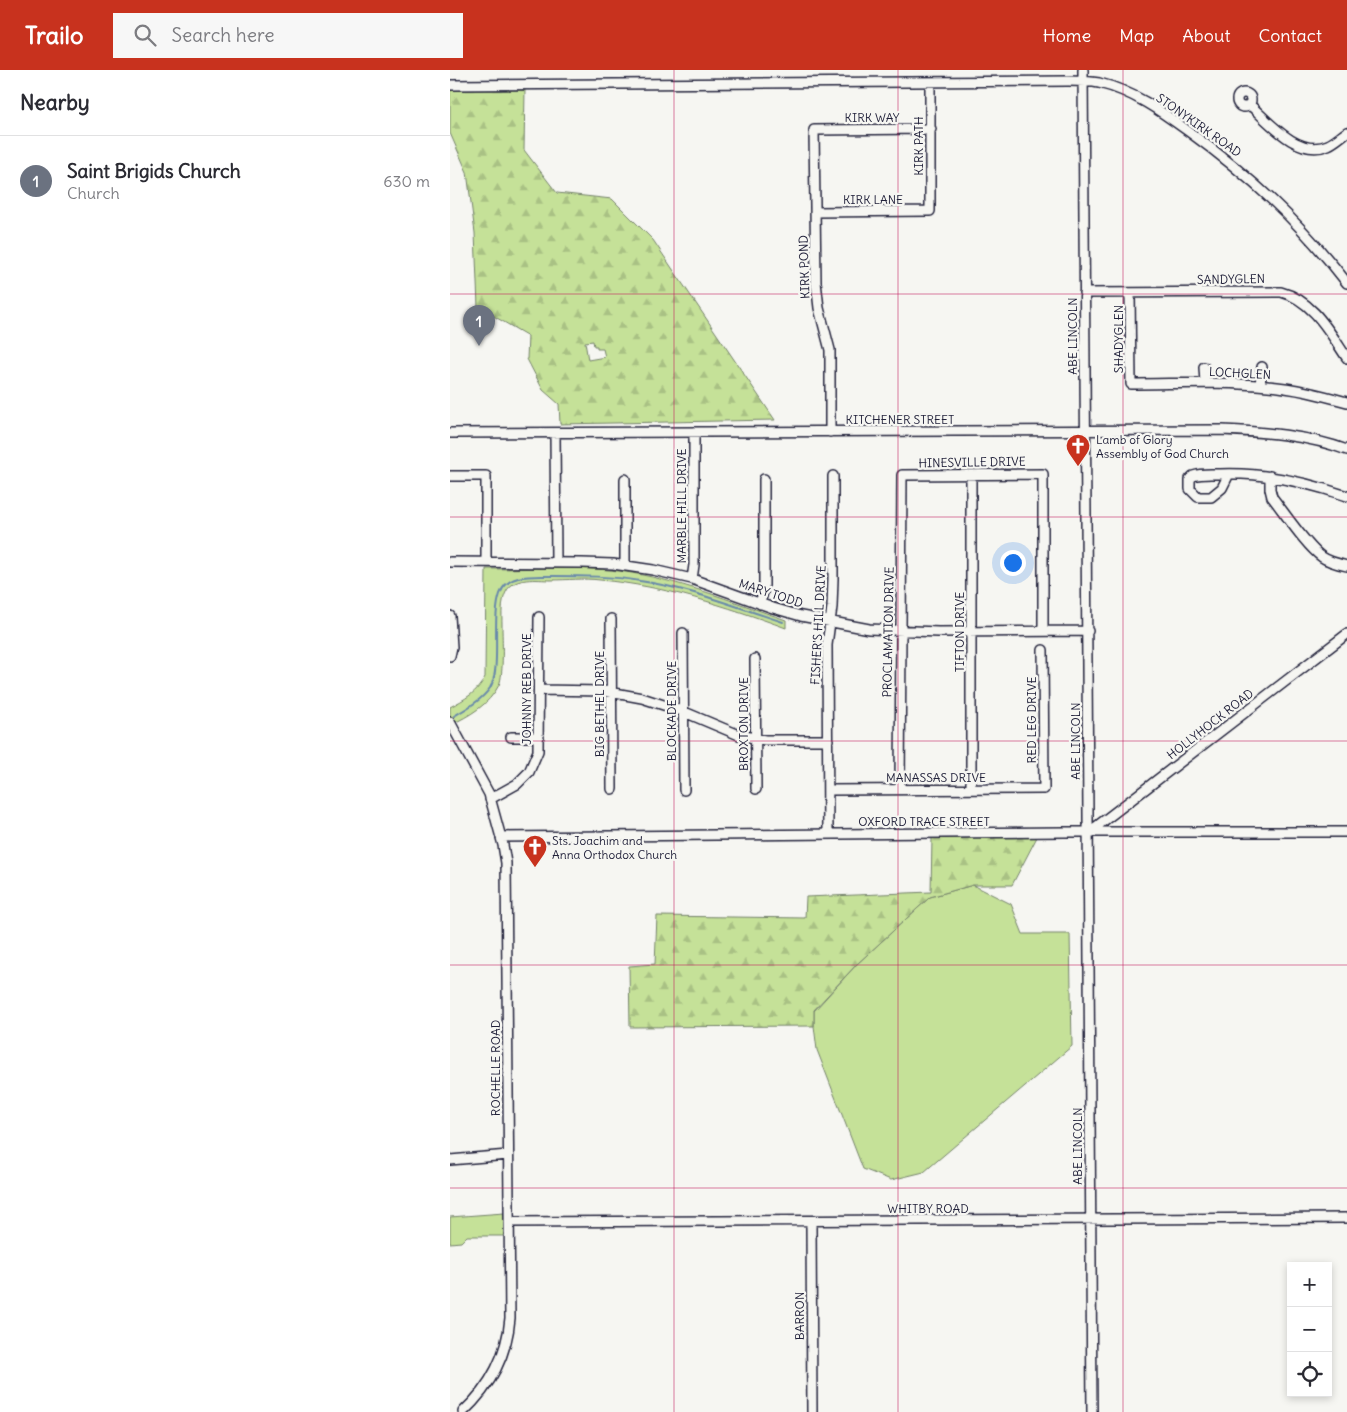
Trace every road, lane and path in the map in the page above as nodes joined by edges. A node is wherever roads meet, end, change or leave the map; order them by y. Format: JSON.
{"nodes":[{"id":1,"x":1083,"y":70,"type":"edge"},
{"id":2,"x":1084,"y":81,"type":"junction"},
{"id":3,"x":930,"y":82,"type":"junction"},
{"id":4,"x":450,"y":85,"type":"edge"},
{"id":5,"x":1249,"y":104,"type":"dead end"},
{"id":6,"x":931,"y":129,"type":"junction"},
{"id":7,"x":814,"y":130,"type":"joint"},
{"id":8,"x":1347,"y":132,"type":"edge"},
{"id":9,"x":930,"y":211,"type":"joint"},
{"id":10,"x":815,"y":212,"type":"junction"},
{"id":11,"x":1344,"y":272,"type":"edge"},
{"id":12,"x":1347,"y":283,"type":"edge"},
{"id":13,"x":1084,"y":293,"type":"junction"},
{"id":14,"x":1130,"y":293,"type":"junction"},
{"id":15,"x":1347,"y":358,"type":"edge"},
{"id":16,"x":1204,"y":367,"type":"dead end"},
{"id":17,"x":1262,"y":367,"type":"dead end"},
{"id":18,"x":1205,"y":383,"type":"junction"},
{"id":19,"x":1131,"y":384,"type":"joint"},
{"id":20,"x":1260,"y":385,"type":"junction"},
{"id":21,"x":1347,"y":402,"type":"edge"},
{"id":22,"x":1086,"y":431,"type":"junction"},
{"id":23,"x":694,"y":432,"type":"junction"},
{"id":24,"x":830,"y":432,"type":"junction"},
{"id":25,"x":450,"y":433,"type":"edge"},
{"id":26,"x":555,"y":433,"type":"junction"},
{"id":27,"x":1347,"y":450,"type":"edge"},
{"id":28,"x":1229,"y":474,"type":"dead end"},
{"id":29,"x":902,"y":475,"type":"joint"},
{"id":30,"x":971,"y":475,"type":"junction"},
{"id":31,"x":450,"y":476,"type":"edge"},
{"id":32,"x":833,"y":476,"type":"dead end"},
{"id":33,"x":1270,"y":476,"type":"junction"},
{"id":34,"x":764,"y":479,"type":"dead end"},
{"id":35,"x":625,"y":480,"type":"dead end"},
{"id":36,"x":1347,"y":496,"type":"edge"},
{"id":37,"x":450,"y":562,"type":"edge"},
{"id":38,"x":486,"y":562,"type":"junction"},
{"id":39,"x":556,"y":562,"type":"junction"},
{"id":40,"x":625,"y":566,"type":"junction"},
{"id":41,"x":1347,"y":566,"type":"edge"},
{"id":42,"x":692,"y":580,"type":"junction"},
{"id":43,"x":760,"y":604,"type":"junction"},
{"id":44,"x":450,"y":616,"type":"edge"},
{"id":45,"x":539,"y":617,"type":"dead end"},
{"id":46,"x":611,"y":619,"type":"dead end"},
{"id":47,"x":830,"y":622,"type":"junction"},
{"id":48,"x":900,"y":631,"type":"junction"},
{"id":49,"x":1043,"y":631,"type":"junction"},
{"id":50,"x":1088,"y":631,"type":"junction"},
{"id":51,"x":683,"y":632,"type":"dead end"},
{"id":52,"x":971,"y":632,"type":"junction"},
{"id":53,"x":1347,"y":634,"type":"edge"},
{"id":54,"x":1043,"y":650,"type":"dead end"},
{"id":55,"x":450,"y":656,"type":"edge"},
{"id":56,"x":755,"y":659,"type":"dead end"},
{"id":57,"x":539,"y":690,"type":"junction"},
{"id":58,"x":612,"y":692,"type":"junction"},
{"id":59,"x":682,"y":711,"type":"junction"},
{"id":60,"x":450,"y":722,"type":"edge"},
{"id":61,"x":511,"y":737,"type":"dead end"},
{"id":62,"x":539,"y":737,"type":"junction"},
{"id":63,"x":756,"y":738,"type":"junction"},
{"id":64,"x":828,"y":740,"type":"junction"},
{"id":65,"x":756,"y":788,"type":"dead end"},
{"id":66,"x":612,"y":789,"type":"dead end"},
{"id":67,"x":1044,"y":789,"type":"joint"},
{"id":68,"x":684,"y":790,"type":"dead end"},
{"id":69,"x":828,"y":790,"type":"junction"},
{"id":70,"x":900,"y":790,"type":"junction"},
{"id":71,"x":971,"y":790,"type":"junction"},
{"id":72,"x":490,"y":799,"type":"junction"},
{"id":73,"x":1347,"y":832,"type":"edge"},
{"id":74,"x":1088,"y":833,"type":"junction"},
{"id":75,"x":828,"y":834,"type":"junction"},
{"id":76,"x":501,"y":837,"type":"junction"},
{"id":77,"x":508,"y":1155,"type":"junction"},
{"id":78,"x":450,"y":1160,"type":"edge"},
{"id":79,"x":1347,"y":1218,"type":"edge"},
{"id":80,"x":1090,"y":1219,"type":"junction"},
{"id":81,"x":811,"y":1221,"type":"junction"},
{"id":82,"x":509,"y":1222,"type":"junction"},
{"id":83,"x":463,"y":1412,"type":"edge"},
{"id":84,"x":812,"y":1412,"type":"edge"},
{"id":85,"x":1092,"y":1412,"type":"edge"}],
"edges":[{"from":1,"to":2,"type":"street","name":"ABE LINCOLN"},
{"from":2,"to":3,"type":"street","name":"STONYKIRK ROAD"},
{"from":2,"to":11,"type":"street","name":"STONYKIRK ROAD"},
{"from":2,"to":13,"type":"street","name":"ABE LINCOLN"},
{"from":3,"to":4,"type":"street","name":"STONYKIRK ROAD"},
{"from":3,"to":6,"type":"street","name":"KIRK PATH"},
{"from":5,"to":8,"type":"street"},
{"from":6,"to":7,"type":"street","name":"KIRK WAY"},
{"from":6,"to":9,"type":"street","name":"KIRK PATH"},
{"from":7,"to":10,"type":"street","name":"KIRK POND"},
{"from":9,"to":10,"type":"street","name":"KIRK LANE"},
{"from":10,"to":24,"type":"street","name":"KIRK POND"},
{"from":11,"to":12,"type":"street","name":"STONYKIRK ROAD"},
{"from":13,"to":14,"type":"street","name":"SANDYGLEN"},
{"from":13,"to":22,"type":"street","name":"ABE LINCOLN"},
{"from":14,"to":15,"type":"street","name":"SANDYGLEN"},
{"from":14,"to":19,"type":"street","name":"SHADYGLEN"},
{"from":16,"to":18,"type":"street"},
{"from":17,"to":20,"type":"street"},
{"from":18,"to":19,"type":"street","name":"LOCHGLEN"},
{"from":18,"to":20,"type":"street","name":"LOCHGLEN"},
{"from":20,"to":21,"type":"street","name":"LOCHGLEN"},
{"from":22,"to":24,"type":"street","name":"KITCHENER STREET"},
{"from":22,"to":27,"type":"street","name":"KITCHENER STREET"},
{"from":22,"to":50,"type":"street","name":"ABE LINCOLN"},
{"from":23,"to":24,"type":"street","name":"KITCHENER STREET"},
{"from":23,"to":26,"type":"street","name":"KITCHENER STREET"},
{"from":23,"to":42,"type":"street","name":"MARBLE HILL DRIVE"},
{"from":25,"to":26,"type":"street","name":"KITCHENER STREET"},
{"from":26,"to":39,"type":"street"},
{"from":28,"to":33,"type":"street"},
{"from":29,"to":30,"type":"street","name":"HINESVILLE DRIVE"},
{"from":29,"to":48,"type":"street","name":"PROCLAMATION DRIVE"},
{"from":30,"to":49,"type":"street","name":"HINESVILLE DRIVE"},
{"from":30,"to":52,"type":"street","name":"TIFTON DRIVE"},
{"from":31,"to":38,"type":"street"},
{"from":32,"to":47,"type":"street","name":"FISHER'S HILL DRIVE"},
{"from":33,"to":36,"type":"street"},
{"from":33,"to":41,"type":"street"},
{"from":34,"to":43,"type":"street"},
{"from":35,"to":40,"type":"street"},
{"from":37,"to":38,"type":"street","name":"MARY TODD"},
{"from":38,"to":39,"type":"street","name":"MARY TODD"},
{"from":39,"to":40,"type":"street","name":"MARY TODD"},
{"from":40,"to":42,"type":"street","name":"MARY TODD"},
{"from":42,"to":43,"type":"street","name":"MARY TODD"},
{"from":43,"to":47,"type":"street","name":"MARY TODD"},
{"from":44,"to":55,"type":"street"},
{"from":45,"to":57,"type":"street","name":"JOHNNY REB DRIVE"},
{"from":46,"to":58,"type":"street","name":"BIG BETHEL DRIVE"},
{"from":47,"to":48,"type":"street","name":"MARY TODD"},
{"from":47,"to":64,"type":"street","name":"FISHER'S HILL DRIVE"},
{"from":48,"to":52,"type":"street","name":"MARY TODD"},
{"from":48,"to":70,"type":"street","name":"PROCLAMATION DRIVE"},
{"from":49,"to":50,"type":"street","name":"MARY TODD"},
{"from":49,"to":52,"type":"street","name":"MARY TODD"},
{"from":50,"to":74,"type":"street","name":"ABE LINCOLN"},
{"from":51,"to":59,"type":"street","name":"BLOCKADE DRIVE"},
{"from":52,"to":71,"type":"street","name":"TIFTON DRIVE"},
{"from":53,"to":74,"type":"street","name":"HOLLYHOCK ROAD"},
{"from":54,"to":67,"type":"street","name":"RED LEG DRIVE"},
{"from":56,"to":63,"type":"street","name":"BROXTON DRIVE"},
{"from":57,"to":58,"type":"street"},
{"from":57,"to":62,"type":"street","name":"JOHNNY REB DRIVE"},
{"from":58,"to":59,"type":"street"},
{"from":58,"to":66,"type":"street","name":"BIG BETHEL DRIVE"},
{"from":59,"to":63,"type":"street"},
{"from":59,"to":68,"type":"street","name":"BLOCKADE DRIVE"},
{"from":60,"to":72,"type":"street","name":"ROCHELLE ROAD"},
{"from":61,"to":62,"type":"street"},
{"from":62,"to":72,"type":"street","name":"JOHNNY REB DRIVE"},
{"from":63,"to":64,"type":"street"},
{"from":63,"to":65,"type":"street","name":"BROXTON DRIVE"},
{"from":64,"to":69,"type":"street","name":"FISHER'S HILL DRIVE"},
{"from":67,"to":71,"type":"street","name":"MANASSAS DRIVE"},
{"from":69,"to":70,"type":"street","name":"MANASSAS DRIVE"},
{"from":69,"to":75,"type":"street","name":"FISHER'S HILL DRIVE"},
{"from":70,"to":71,"type":"street","name":"MANASSAS DRIVE"},
{"from":72,"to":76,"type":"street","name":"ROCHELLE ROAD"},
{"from":73,"to":74,"type":"street","name":"OXFORD TRACE STREET"},
{"from":74,"to":75,"type":"street","name":"OXFORD TRACE STREET"},
{"from":74,"to":80,"type":"street","name":"ABE LINCOLN"},
{"from":75,"to":76,"type":"street","name":"OXFORD TRACE STREET"},
{"from":76,"to":77,"type":"street","name":"ROCHELLE ROAD"},
{"from":77,"to":78,"type":"street"},
{"from":77,"to":82,"type":"street","name":"ROCHELLE ROAD"},
{"from":79,"to":80,"type":"street","name":"WHITBY ROAD"},
{"from":80,"to":81,"type":"street","name":"WHITBY ROAD"},
{"from":80,"to":85,"type":"street","name":"ABE LINCOLN"},
{"from":81,"to":82,"type":"street","name":"WHITBY ROAD"},
{"from":81,"to":84,"type":"street","name":"BARRON"},
{"from":82,"to":83,"type":"street","name":"ROCHELLE ROAD"}]}
